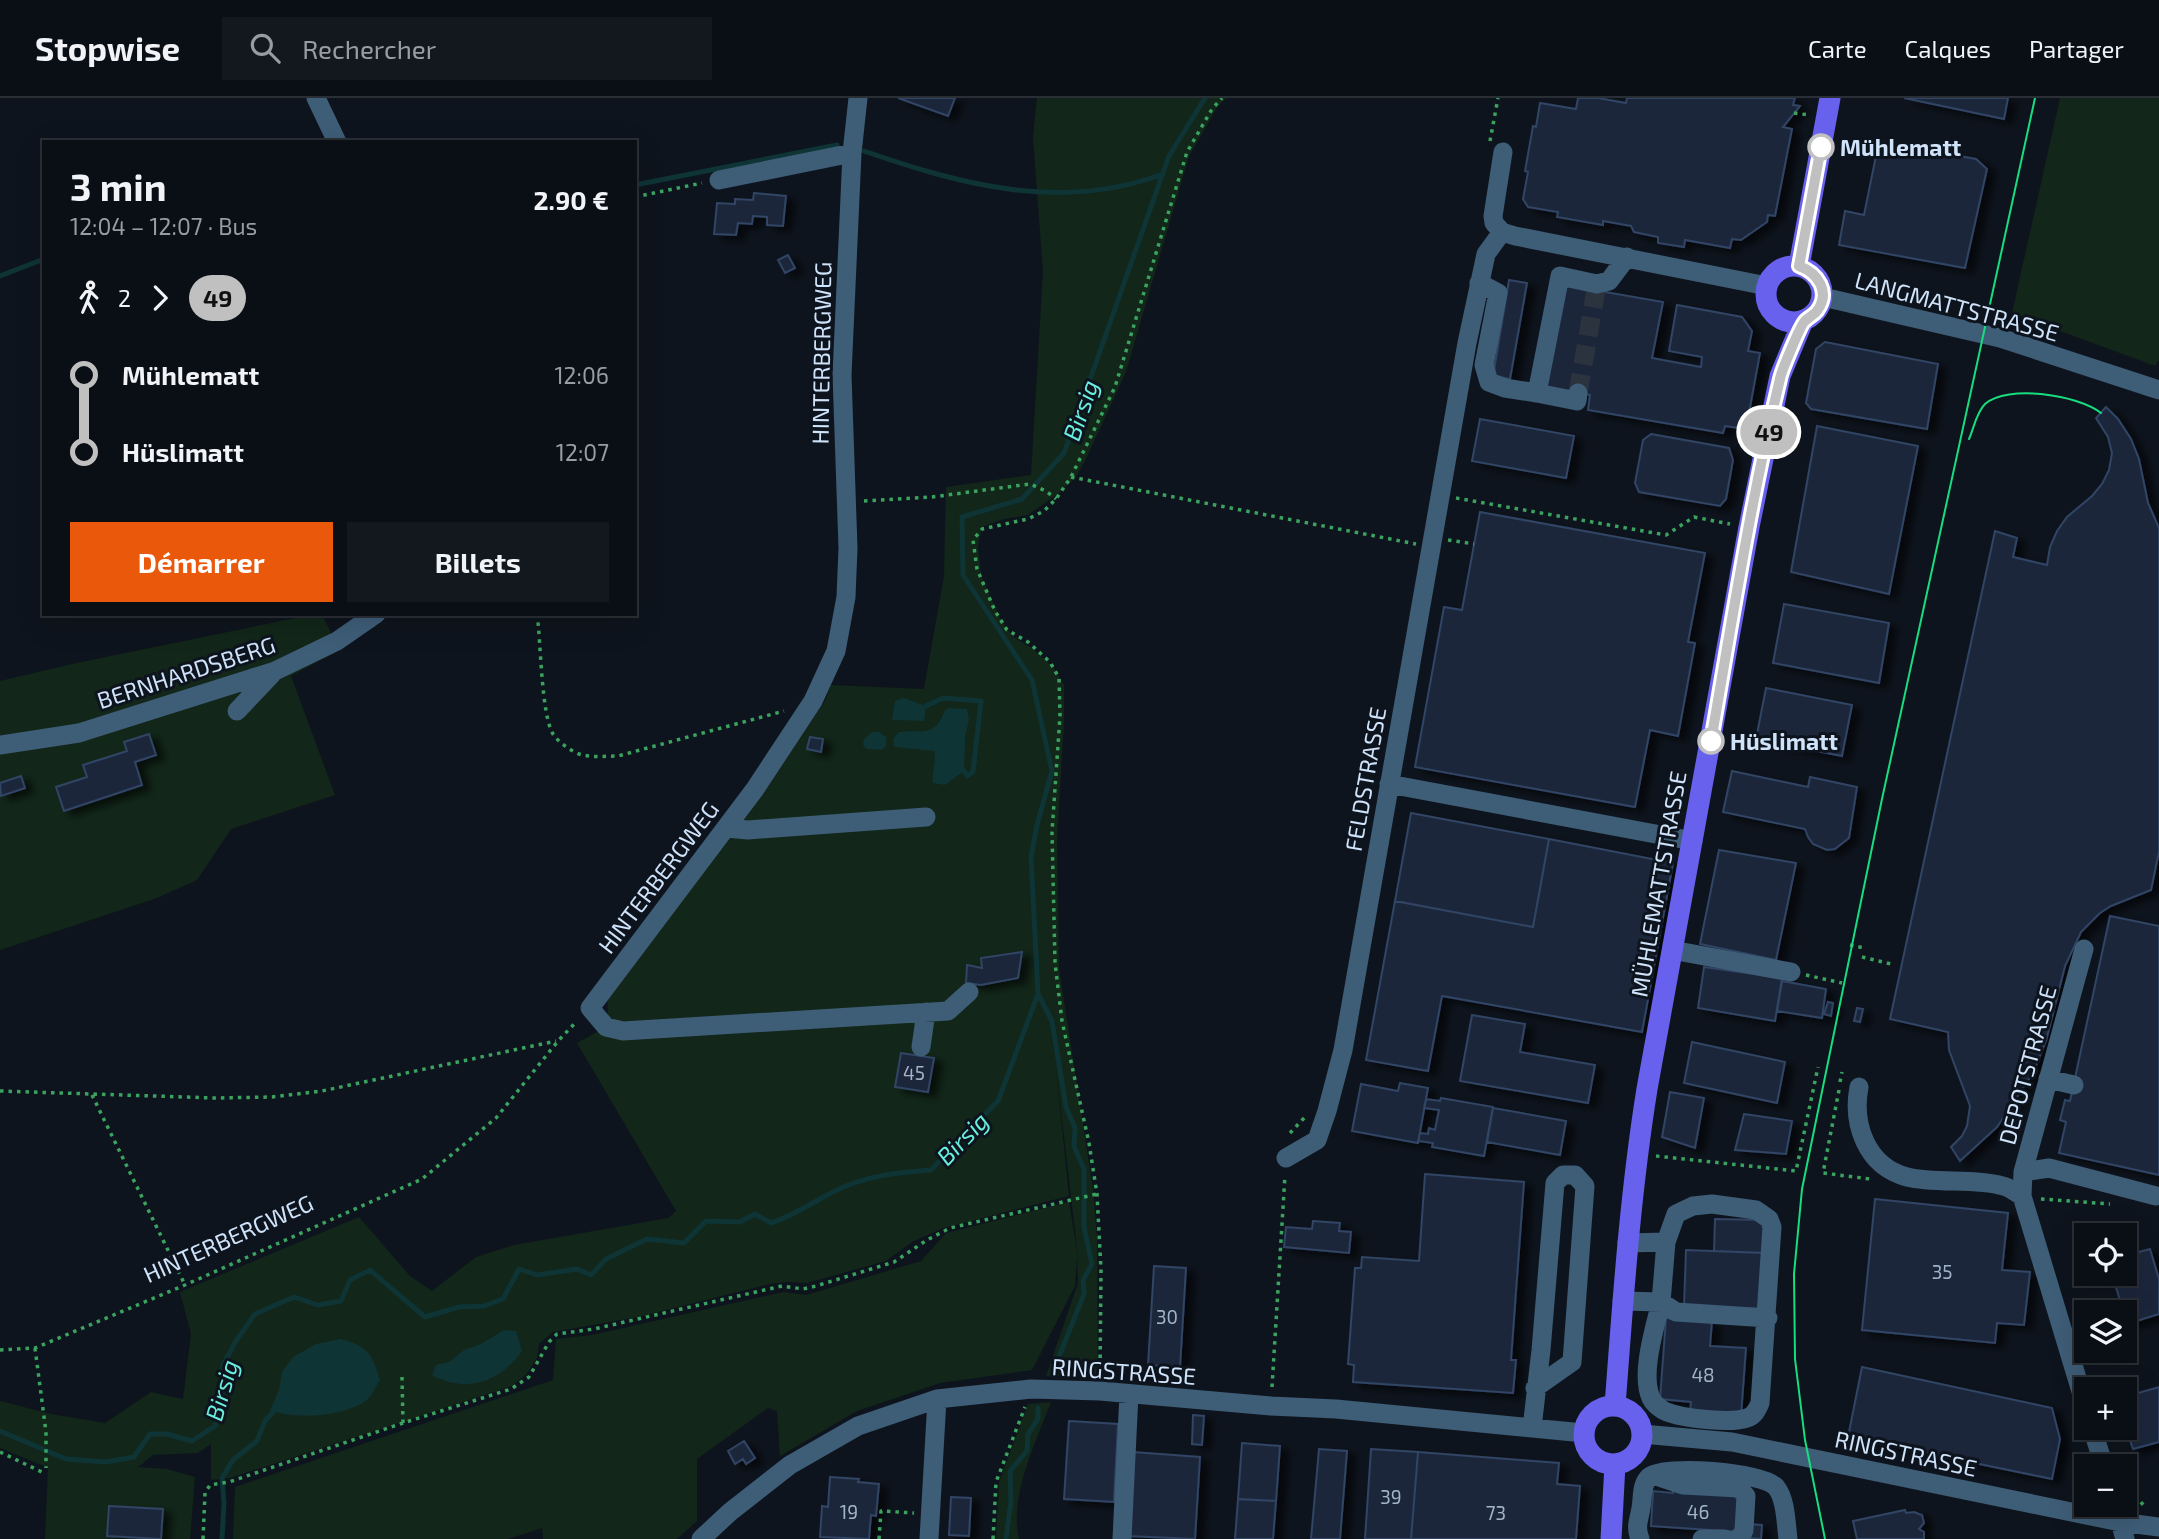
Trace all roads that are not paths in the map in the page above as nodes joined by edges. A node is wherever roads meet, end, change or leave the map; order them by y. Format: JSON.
{"nodes":[{"id":1,"x":316,"y":98,"type":"edge"},
{"id":2,"x":858,"y":98,"type":"edge"},
{"id":3,"x":1830,"y":98,"type":"edge"},
{"id":4,"x":336,"y":140,"type":"edge"},
{"id":5,"x":1503,"y":152,"type":"dead end"},
{"id":6,"x":852,"y":153,"type":"junction"},
{"id":7,"x":719,"y":180,"type":"road end"},
{"id":8,"x":1502,"y":232,"type":"junction"},
{"id":9,"x":1627,"y":257,"type":"junction"},
{"id":10,"x":1799,"y":266,"type":"junction"},
{"id":11,"x":1479,"y":283,"type":"junction"},
{"id":12,"x":1767,"y":286,"type":"junction"},
{"id":13,"x":1823,"y":297,"type":"junction"},
{"id":14,"x":1779,"y":318,"type":"junction"},
{"id":15,"x":1803,"y":321,"type":"junction"},
{"id":16,"x":1780,"y":376,"type":"junction"},
{"id":17,"x":2156,"y":384,"type":"edge"},
{"id":18,"x":1537,"y":393,"type":"junction"},
{"id":19,"x":1578,"y":393,"type":"dead end"},
{"id":20,"x":373,"y":616,"type":"edge"},
{"id":21,"x":275,"y":671,"type":"junction"},
{"id":22,"x":237,"y":711,"type":"dead end"},
{"id":23,"x":0,"y":745,"type":"edge"},
{"id":24,"x":1389,"y":784,"type":"junction"},
{"id":25,"x":926,"y":817,"type":"dead end"},
{"id":26,"x":727,"y":828,"type":"junction"},
{"id":27,"x":1693,"y":841,"type":"junction"},
{"id":28,"x":2084,"y":949,"type":"dead end"},
{"id":29,"x":1672,"y":950,"type":"junction"},
{"id":30,"x":1791,"y":972,"type":"road end"},
{"id":31,"x":969,"y":992,"type":"dead end"},
{"id":32,"x":926,"y":1012,"type":"junction"},
{"id":33,"x":920,"y":1047,"type":"dead end"},
{"id":34,"x":2048,"y":1079,"type":"junction"},
{"id":35,"x":2074,"y":1085,"type":"dead end"},
{"id":36,"x":1859,"y":1087,"type":"dead end"},
{"id":37,"x":1286,"y":1158,"type":"road end"},
{"id":38,"x":2023,"y":1172,"type":"junction"},
{"id":39,"x":2022,"y":1196,"type":"junction"},
{"id":40,"x":2157,"y":1196,"type":"dead end"},
{"id":41,"x":1666,"y":1242,"type":"junction"},
{"id":42,"x":1627,"y":1243,"type":"junction"},
{"id":43,"x":1622,"y":1301,"type":"junction"},
{"id":44,"x":1661,"y":1303,"type":"junction"},
{"id":45,"x":1768,"y":1318,"type":"junction"},
{"id":46,"x":2077,"y":1377,"type":"edge"},
{"id":47,"x":1535,"y":1388,"type":"junction"},
{"id":48,"x":1129,"y":1394,"type":"junction"},
{"id":49,"x":937,"y":1399,"type":"junction"},
{"id":50,"x":1615,"y":1406,"type":"junction"},
{"id":51,"x":1532,"y":1428,"type":"junction"},
{"id":52,"x":1584,"y":1433,"type":"junction"},
{"id":53,"x":1642,"y":1434,"type":"junction"},
{"id":54,"x":1615,"y":1464,"type":"junction"},
{"id":55,"x":1653,"y":1475,"type":"junction"},
{"id":56,"x":1641,"y":1508,"type":"junction"},
{"id":57,"x":2155,"y":1521,"type":"edge"},
{"id":58,"x":2120,"y":1522,"type":"edge"},
{"id":59,"x":701,"y":1539,"type":"edge"},
{"id":60,"x":929,"y":1539,"type":"edge"},
{"id":61,"x":1122,"y":1539,"type":"edge"},
{"id":62,"x":1611,"y":1539,"type":"edge"},
{"id":63,"x":1640,"y":1539,"type":"edge"},
{"id":64,"x":1653,"y":1539,"type":"edge"},
{"id":65,"x":1702,"y":1539,"type":"edge"},
{"id":66,"x":1726,"y":1539,"type":"edge"},
{"id":67,"x":1736,"y":1539,"type":"edge"},
{"id":68,"x":1788,"y":1539,"type":"edge"}],
"edges":[{"from":1,"to":4,"type":"street"},
{"from":2,"to":6,"type":"street","name":"HINTERBERGWEG"},
{"from":3,"to":10,"type":"main road"},
{"from":5,"to":8,"type":"street"},
{"from":6,"to":7,"type":"street"},
{"from":6,"to":26,"type":"street","name":"HINTERBERGWEG"},
{"from":8,"to":9,"type":"street"},
{"from":8,"to":11,"type":"street","name":"FELDSTRASSE"},
{"from":9,"to":12,"type":"street"},
{"from":9,"to":18,"type":"street"},
{"from":10,"to":12,"type":"main road"},
{"from":10,"to":13,"type":"main road"},
{"from":11,"to":18,"type":"street"},
{"from":11,"to":24,"type":"street","name":"FELDSTRASSE"},
{"from":12,"to":14,"type":"main road"},
{"from":13,"to":15,"type":"main road"},
{"from":13,"to":17,"type":"street","name":"LANGMATTSTRASSE"},
{"from":14,"to":15,"type":"main road"},
{"from":14,"to":16,"type":"main road","name":"MÜHLEMATTSTRASSE"},
{"from":15,"to":16,"type":"main road","name":"MÜHLEMATTSTRASSE"},
{"from":16,"to":27,"type":"main road","name":"MÜHLEMATTSTRASSE"},
{"from":18,"to":19,"type":"street"},
{"from":20,"to":21,"type":"street","name":"BERNHARDSBERG"},
{"from":21,"to":22,"type":"street"},
{"from":21,"to":23,"type":"street","name":"BERNHARDSBERG"},
{"from":24,"to":27,"type":"street"},
{"from":24,"to":37,"type":"street","name":"FELDSTRASSE"},
{"from":25,"to":26,"type":"street"},
{"from":26,"to":32,"type":"street","name":"HINTERBERGWEG"},
{"from":27,"to":29,"type":"main road","name":"MÜHLEMATTSTRASSE"},
{"from":28,"to":34,"type":"street","name":"DEPOTSTRASSE"},
{"from":29,"to":30,"type":"street"},
{"from":29,"to":42,"type":"main road","name":"MÜHLEMATTSTRASSE"},
{"from":31,"to":32,"type":"street"},
{"from":32,"to":33,"type":"street"},
{"from":34,"to":35,"type":"street"},
{"from":34,"to":38,"type":"street","name":"DEPOTSTRASSE"},
{"from":36,"to":39,"type":"street"},
{"from":38,"to":39,"type":"street","name":"DEPOTSTRASSE"},
{"from":38,"to":40,"type":"street"},
{"from":39,"to":46,"type":"street","name":"DEPOTSTRASSE"},
{"from":41,"to":42,"type":"street"},
{"from":41,"to":44,"type":"street"},
{"from":41,"to":45,"type":"street"},
{"from":42,"to":43,"type":"main road","name":"MÜHLEMATTSTRASSE"},
{"from":43,"to":44,"type":"street"},
{"from":43,"to":50,"type":"main road","name":"MÜHLEMATTSTRASSE"},
{"from":44,"to":45,"type":"street"},
{"from":44,"to":45,"type":"street"},
{"from":47,"to":47,"type":"street"},
{"from":47,"to":51,"type":"street"},
{"from":48,"to":49,"type":"street","name":"RINGSTRASSE"},
{"from":48,"to":51,"type":"street","name":"RINGSTRASSE"},
{"from":48,"to":61,"type":"street"},
{"from":49,"to":59,"type":"street","name":"RINGSTRASSE"},
{"from":49,"to":60,"type":"street"},
{"from":50,"to":52,"type":"main road"},
{"from":50,"to":53,"type":"main road"},
{"from":51,"to":52,"type":"street","name":"RINGSTRASSE"},
{"from":52,"to":54,"type":"main road"},
{"from":53,"to":54,"type":"main road"},
{"from":53,"to":58,"type":"street","name":"RINGSTRASSE"},
{"from":54,"to":62,"type":"main road"},
{"from":55,"to":56,"type":"street"},
{"from":55,"to":67,"type":"street"},
{"from":55,"to":68,"type":"street"},
{"from":56,"to":63,"type":"street"},
{"from":56,"to":64,"type":"street"},
{"from":57,"to":58,"type":"street","name":"RINGSTRASSE"},
{"from":65,"to":66,"type":"street"}]}
